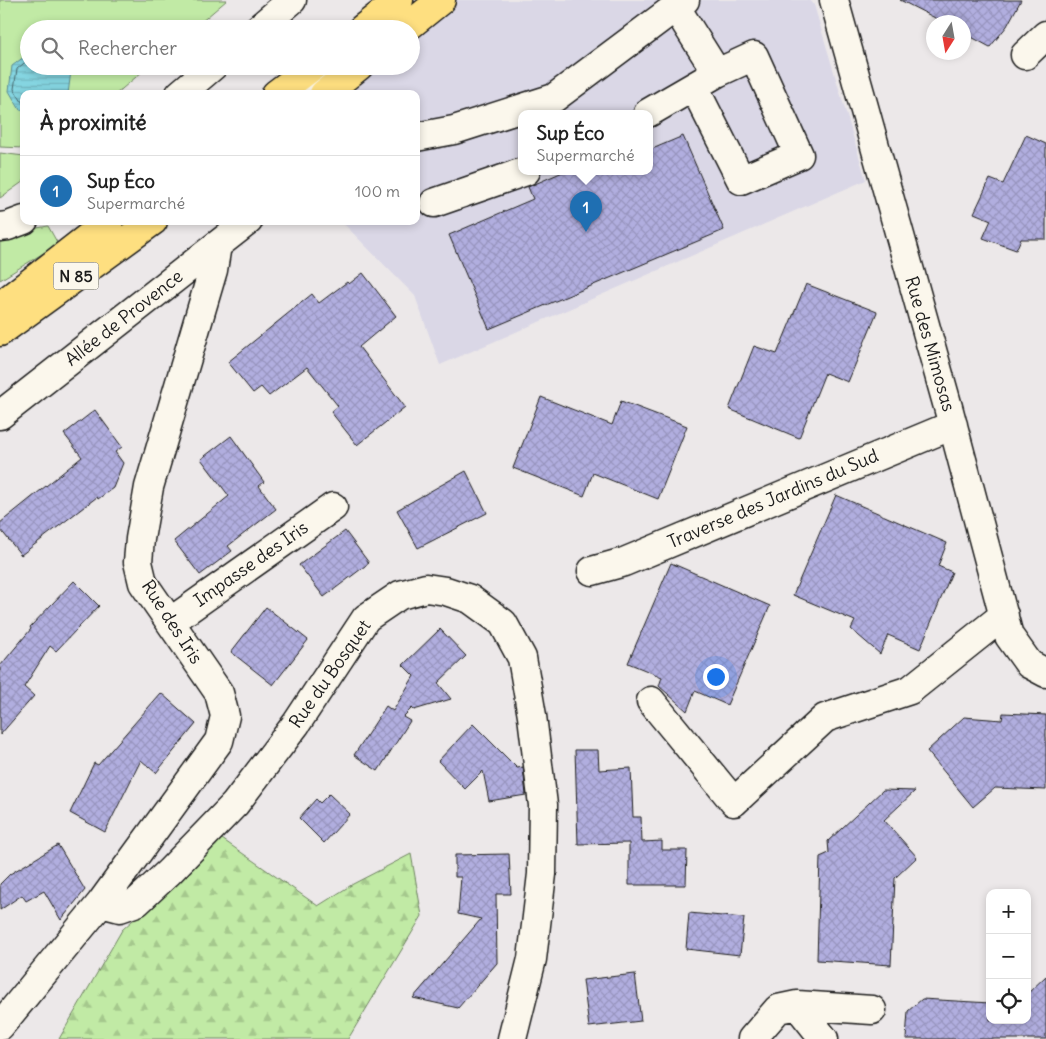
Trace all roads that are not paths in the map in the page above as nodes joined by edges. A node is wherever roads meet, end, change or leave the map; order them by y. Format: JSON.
{"nodes":[{"id":1,"x":292,"y":0,"type":"edge"},
{"id":2,"x":399,"y":0,"type":"edge"},
{"id":3,"x":409,"y":0,"type":"edge"},
{"id":4,"x":441,"y":0,"type":"edge"},
{"id":5,"x":834,"y":0,"type":"edge"},
{"id":6,"x":680,"y":3,"type":"edge"},
{"id":7,"x":269,"y":20,"type":"edge"},
{"id":8,"x":373,"y":20,"type":"edge"},
{"id":9,"x":395,"y":20,"type":"edge"},
{"id":10,"x":416,"y":20,"type":"edge"},
{"id":11,"x":1046,"y":35,"type":"edge"},
{"id":12,"x":1025,"y":55,"type":"dead end"},
{"id":13,"x":717,"y":73,"type":"junction"},
{"id":14,"x":202,"y":75,"type":"edge"},
{"id":15,"x":300,"y":75,"type":"edge"},
{"id":16,"x":322,"y":75,"type":"edge"},
{"id":17,"x":348,"y":75,"type":"edge"},
{"id":18,"x":694,"y":86,"type":"junction"},
{"id":19,"x":185,"y":90,"type":"edge"},
{"id":20,"x":281,"y":90,"type":"edge"},
{"id":21,"x":303,"y":90,"type":"edge"},
{"id":22,"x":329,"y":90,"type":"edge"},
{"id":23,"x":653,"y":110,"type":"edge"},
{"id":24,"x":420,"y":136,"type":"edge"},
{"id":25,"x":518,"y":174,"type":"edge"},
{"id":26,"x":434,"y":203,"type":"dead end"},
{"id":27,"x":20,"y":222,"type":"edge"},
{"id":28,"x":104,"y":225,"type":"edge"},
{"id":29,"x":147,"y":225,"type":"edge"},
{"id":30,"x":243,"y":225,"type":"edge"},
{"id":31,"x":0,"y":227,"type":"edge"},
{"id":32,"x":217,"y":245,"type":"junction"},
{"id":33,"x":0,"y":306,"type":"edge"},
{"id":34,"x":0,"y":332,"type":"edge"},
{"id":35,"x":0,"y":415,"type":"edge"},
{"id":36,"x":952,"y":425,"type":"junction"},
{"id":37,"x":333,"y":507,"type":"dead end"},
{"id":38,"x":592,"y":571,"type":"dead end"},
{"id":39,"x":1004,"y":615,"type":"junction"},
{"id":40,"x":170,"y":622,"type":"junction"},
{"id":41,"x":1046,"y":673,"type":"edge"},
{"id":42,"x":651,"y":701,"type":"dead end"},
{"id":43,"x":101,"y":904,"type":"junction"},
{"id":44,"x":797,"y":1005,"type":"junction"},
{"id":45,"x":872,"y":1010,"type":"dead end"},
{"id":46,"x":0,"y":1026,"type":"edge"},
{"id":47,"x":512,"y":1039,"type":"edge"},
{"id":48,"x":752,"y":1039,"type":"edge"},
{"id":49,"x":824,"y":1039,"type":"edge"}],
"edges":[{"from":1,"to":7,"type":"street"},
{"from":2,"to":8,"type":"main road"},
{"from":3,"to":9,"type":"street"},
{"from":4,"to":10,"type":"main road"},
{"from":5,"to":36,"type":"street","name":"Rue des Mimosas"},
{"from":6,"to":13,"type":"street"},
{"from":6,"to":24,"type":"street"},
{"from":11,"to":12,"type":"street"},
{"from":13,"to":18,"type":"street"},
{"from":13,"to":18,"type":"street"},
{"from":14,"to":19,"type":"street"},
{"from":15,"to":20,"type":"main road"},
{"from":16,"to":21,"type":"street"},
{"from":17,"to":22,"type":"main road"},
{"from":18,"to":23,"type":"street"},
{"from":25,"to":26,"type":"street"},
{"from":27,"to":31,"type":"street"},
{"from":28,"to":33,"type":"main road","number":"N 85"},
{"from":29,"to":34,"type":"main road","number":"N 85"},
{"from":30,"to":32,"type":"street","name":"Allée de Provence"},
{"from":32,"to":35,"type":"street","name":"Allée de Provence"},
{"from":32,"to":40,"type":"street","name":"Rue des Iris"},
{"from":36,"to":38,"type":"street","name":"Traverse des Jardins du Sud"},
{"from":36,"to":39,"type":"street","name":"Rue des Mimosas"},
{"from":37,"to":40,"type":"street","name":"Impasse des Iris"},
{"from":39,"to":41,"type":"street","name":"Rue des Mimosas"},
{"from":39,"to":42,"type":"street"},
{"from":40,"to":43,"type":"street","name":"Rue des Iris"},
{"from":43,"to":46,"type":"street"},
{"from":43,"to":47,"type":"street","name":"Rue du Bosquet"},
{"from":44,"to":45,"type":"street"},
{"from":44,"to":48,"type":"street"},
{"from":44,"to":49,"type":"street"}]}
